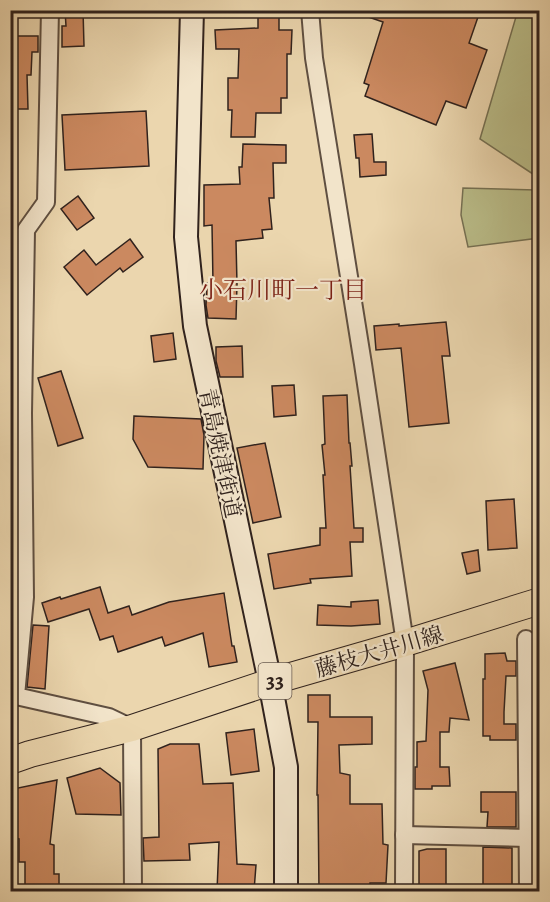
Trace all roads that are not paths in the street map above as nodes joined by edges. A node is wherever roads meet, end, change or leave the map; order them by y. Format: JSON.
{"nodes":[{"id":1,"x":50,"y":10,"type":"edge"},
{"id":2,"x":192,"y":10,"type":"edge"},
{"id":3,"x":310,"y":10,"type":"edge"},
{"id":4,"x":540,"y":601,"type":"edge"},
{"id":5,"x":526,"y":639,"type":"dead end"},
{"id":6,"x":405,"y":644,"type":"junction"},
{"id":7,"x":270,"y":682,"type":"junction"},
{"id":8,"x":132,"y":728,"type":"junction"},
{"id":9,"x":10,"y":761,"type":"edge"},
{"id":10,"x":533,"y":761,"type":"edge"},
{"id":11,"x":404,"y":835,"type":"junction"},
{"id":12,"x":527,"y":838,"type":"junction"},
{"id":13,"x":133,"y":891,"type":"edge"},
{"id":14,"x":286,"y":891,"type":"edge"},
{"id":15,"x":404,"y":891,"type":"edge"},
{"id":16,"x":528,"y":891,"type":"edge"}],
"edges":[{"from":1,"to":8,"type":"street"},
{"from":2,"to":7,"type":"main road","name":"青島焼津街道"},
{"from":3,"to":6,"type":"street"},
{"from":4,"to":6,"type":"main road","name":"藤枝大井川線","number":"33"},
{"from":5,"to":10,"type":"street"},
{"from":6,"to":7,"type":"main road","name":"藤枝大井川線","number":"33"},
{"from":6,"to":11,"type":"street"},
{"from":7,"to":8,"type":"main road","name":"藤枝大井川線","number":"33"},
{"from":7,"to":14,"type":"main road","name":"青島焼津街道"},
{"from":8,"to":9,"type":"main road","name":"藤枝大井川線","number":"33"},
{"from":8,"to":13,"type":"street"},
{"from":10,"to":12,"type":"street"},
{"from":11,"to":12,"type":"street"},
{"from":11,"to":15,"type":"street"},
{"from":12,"to":16,"type":"street"}]}
